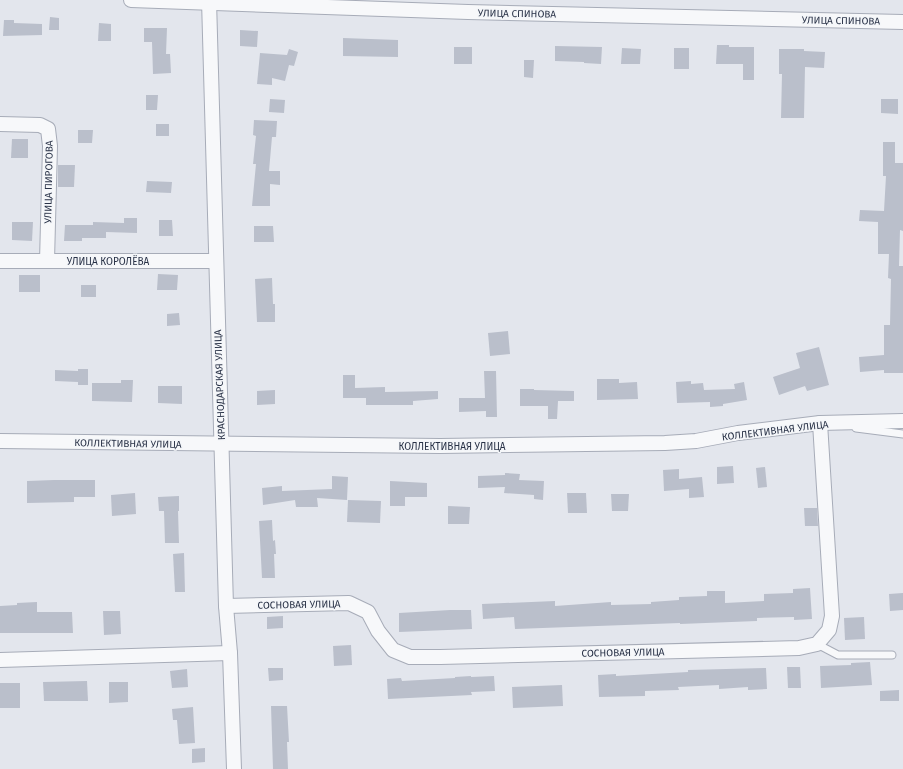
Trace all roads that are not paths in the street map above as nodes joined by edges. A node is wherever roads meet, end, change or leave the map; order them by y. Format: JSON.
{"nodes":[{"id":1,"x":131,"y":0,"type":"edge"},
{"id":2,"x":209,"y":2,"type":"edge"},
{"id":3,"x":903,"y":22,"type":"edge"},
{"id":4,"x":0,"y":124,"type":"edge"},
{"id":5,"x":0,"y":261,"type":"edge"},
{"id":6,"x":47,"y":261,"type":"junction"},
{"id":7,"x":216,"y":261,"type":"junction"},
{"id":8,"x":903,"y":421,"type":"edge"},
{"id":9,"x":820,"y":423,"type":"junction"},
{"id":10,"x":903,"y":434,"type":"edge"},
{"id":11,"x":0,"y":441,"type":"edge"},
{"id":12,"x":221,"y":444,"type":"junction"},
{"id":13,"x":226,"y":606,"type":"junction"},
{"id":14,"x":817,"y":644,"type":"junction"},
{"id":15,"x":230,"y":653,"type":"junction"},
{"id":16,"x":892,"y":655,"type":"dead end"},
{"id":17,"x":0,"y":660,"type":"edge"},
{"id":18,"x":234,"y":769,"type":"edge"}],
"edges":[{"from":1,"to":2,"type":"street","name":"УЛИЦА СПИНОВА"},
{"from":2,"to":3,"type":"street","name":"УЛИЦА СПИНОВА"},
{"from":2,"to":7,"type":"street","name":"КРАСНОДАРСКАЯ УЛИЦА"},
{"from":4,"to":6,"type":"street","name":"УЛИЦА ПИРОГОВА"},
{"from":5,"to":6,"type":"street","name":"УЛИЦА КОРОЛЁВА"},
{"from":6,"to":7,"type":"street","name":"УЛИЦА КОРОЛЁВА"},
{"from":7,"to":12,"type":"street","name":"КРАСНОДАРСКАЯ УЛИЦА"},
{"from":8,"to":9,"type":"street","name":"КОЛЛЕКТИВНАЯ УЛИЦА"},
{"from":9,"to":10,"type":"lane"},
{"from":9,"to":12,"type":"street","name":"КОЛЛЕКТИВНАЯ УЛИЦА"},
{"from":9,"to":14,"type":"street"},
{"from":11,"to":12,"type":"street","name":"КОЛЛЕКТИВНАЯ УЛИЦА"},
{"from":12,"to":13,"type":"street","name":"КРАСНОДАРСКАЯ УЛИЦА"},
{"from":13,"to":14,"type":"street","name":"СОСНОВАЯ УЛИЦА"},
{"from":13,"to":15,"type":"street","name":"КРАСНОДАРСКАЯ УЛИЦА"},
{"from":14,"to":16,"type":"lane"},
{"from":15,"to":17,"type":"street"},
{"from":15,"to":18,"type":"street","name":"КРАСНОДАРСКАЯ УЛИЦА"}]}
